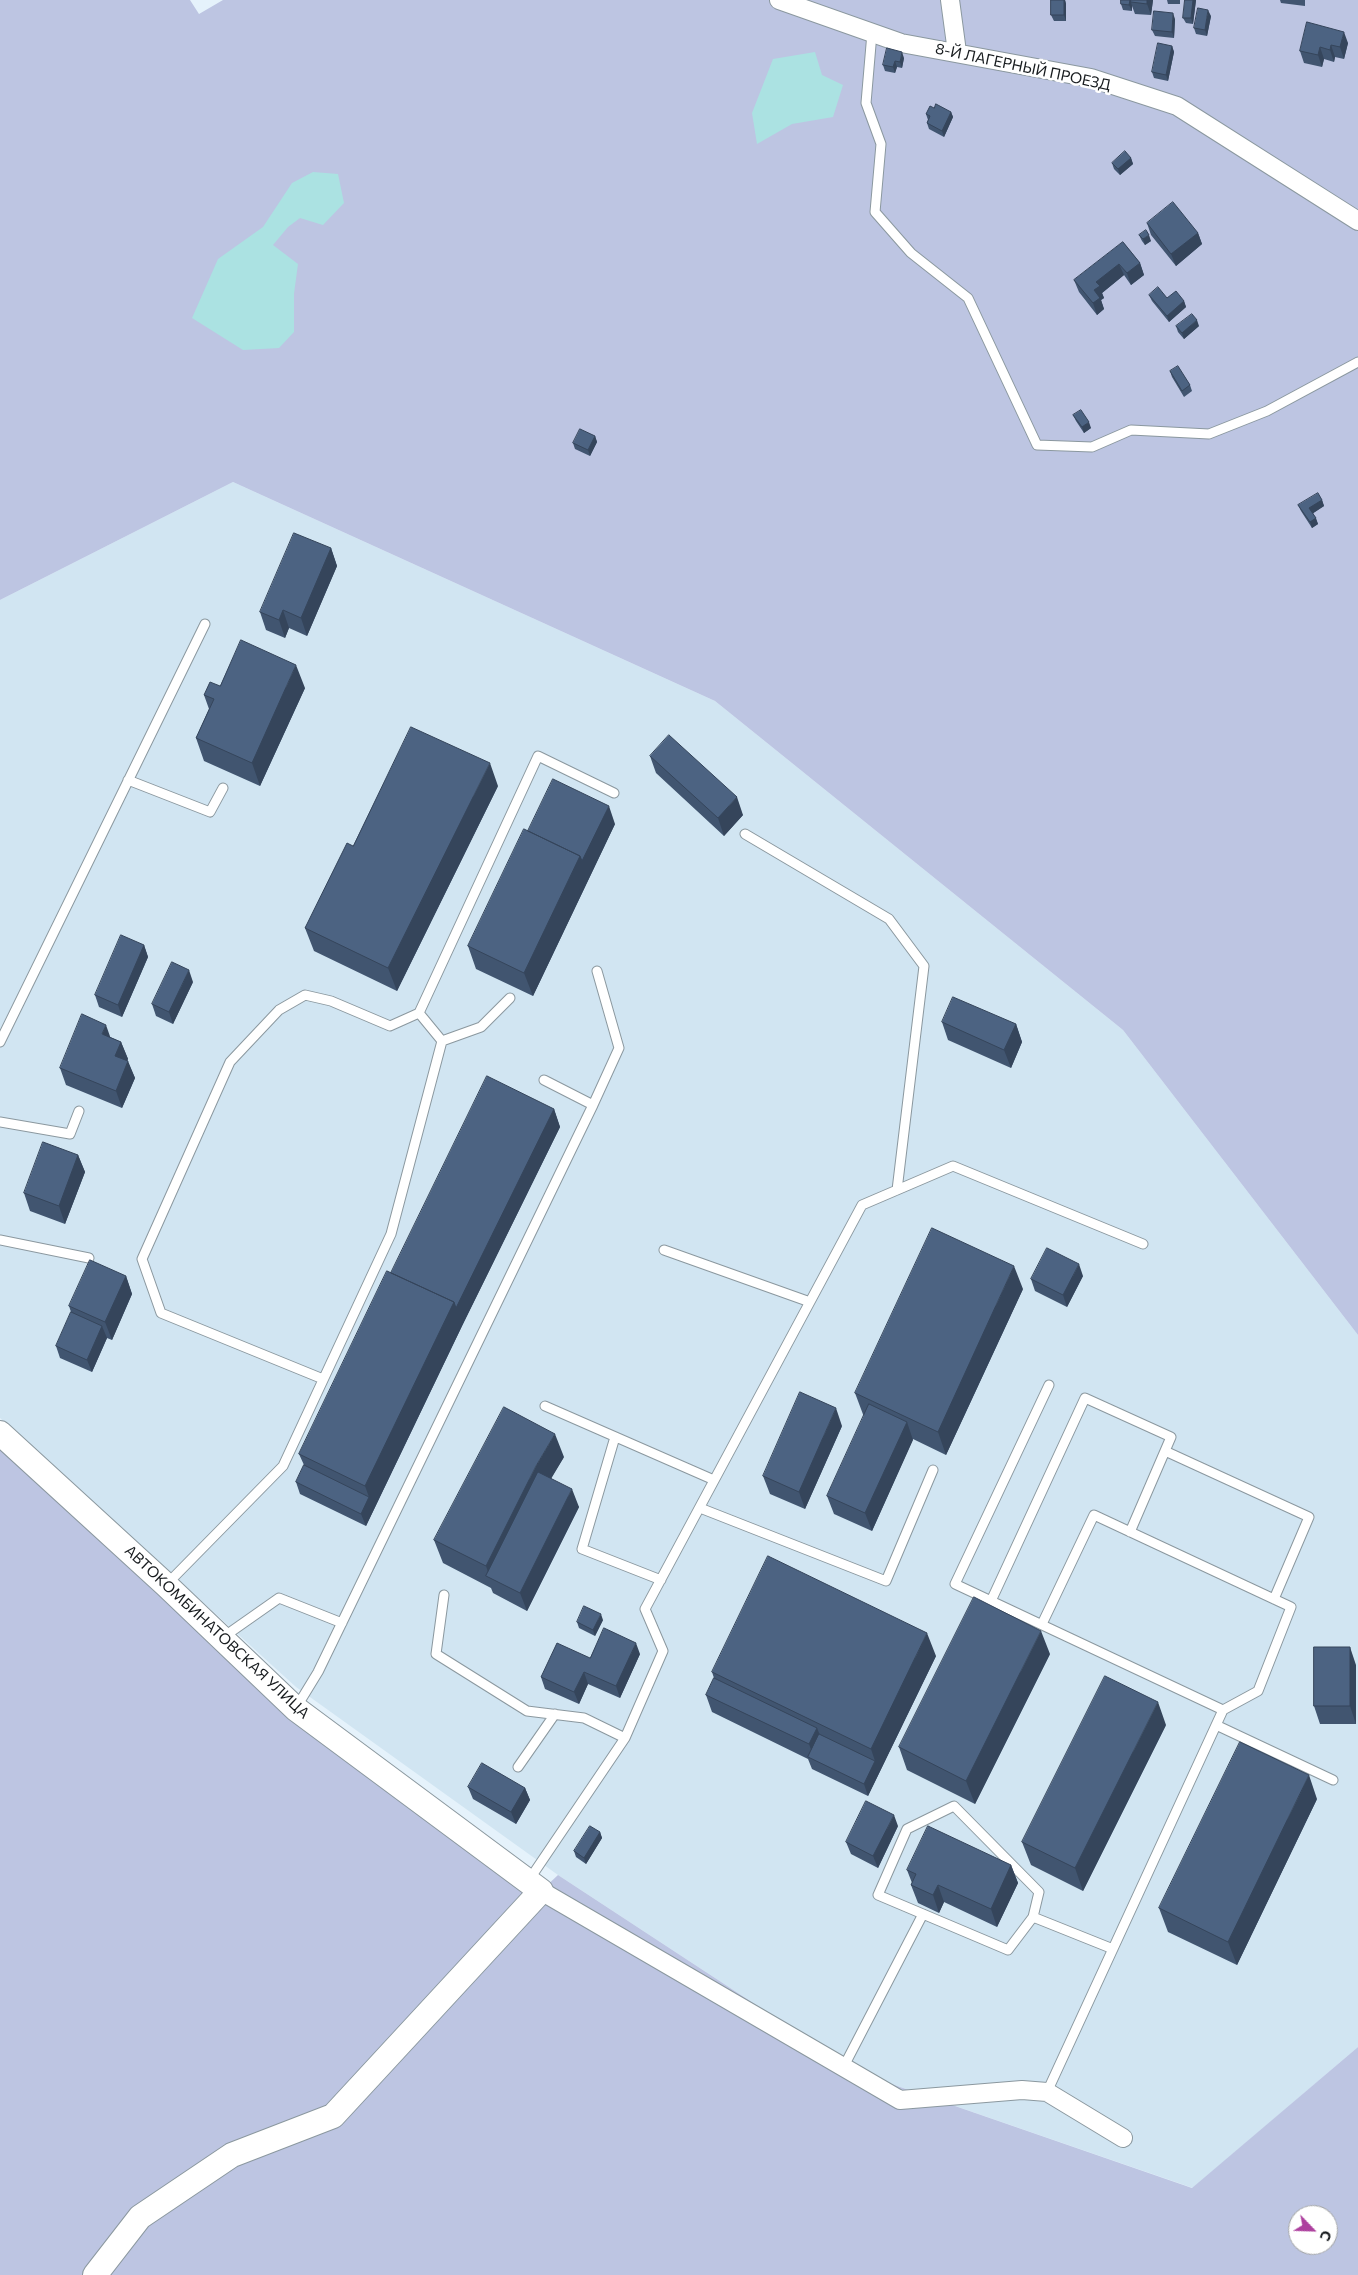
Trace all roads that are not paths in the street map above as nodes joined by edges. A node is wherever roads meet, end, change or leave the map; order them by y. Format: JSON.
{"nodes":[{"id":1,"x":779,"y":0,"type":"edge"},
{"id":2,"x":950,"y":0,"type":"edge"},
{"id":3,"x":872,"y":33,"type":"junction"},
{"id":4,"x":958,"y":52,"type":"junction"},
{"id":5,"x":1358,"y":221,"type":"edge"},
{"id":6,"x":1358,"y":362,"type":"edge"},
{"id":7,"x":205,"y":624,"type":"dead end"},
{"id":8,"x":128,"y":780,"type":"junction"},
{"id":9,"x":223,"y":788,"type":"dead end"},
{"id":10,"x":614,"y":793,"type":"dead end"},
{"id":11,"x":746,"y":834,"type":"dead end"},
{"id":12,"x":597,"y":971,"type":"dead end"},
{"id":13,"x":510,"y":998,"type":"dead end"},
{"id":14,"x":420,"y":1013,"type":"junction"},
{"id":15,"x":442,"y":1041,"type":"junction"},
{"id":16,"x":0,"y":1042,"type":"edge"},
{"id":17,"x":544,"y":1080,"type":"dead end"},
{"id":18,"x":593,"y":1105,"type":"junction"},
{"id":19,"x":80,"y":1111,"type":"dead end"},
{"id":20,"x":0,"y":1122,"type":"edge"},
{"id":21,"x":897,"y":1190,"type":"junction"},
{"id":22,"x":0,"y":1240,"type":"edge"},
{"id":23,"x":1143,"y":1244,"type":"dead end"},
{"id":24,"x":664,"y":1250,"type":"dead end"},
{"id":25,"x":89,"y":1258,"type":"edge"},
{"id":26,"x":810,"y":1302,"type":"junction"},
{"id":27,"x":323,"y":1379,"type":"junction"},
{"id":28,"x":1048,"y":1386,"type":"dead end"},
{"id":29,"x":545,"y":1406,"type":"dead end"},
{"id":30,"x":0,"y":1432,"type":"edge"},
{"id":31,"x":615,"y":1437,"type":"junction"},
{"id":32,"x":1165,"y":1451,"type":"junction"},
{"id":33,"x":933,"y":1470,"type":"dead end"},
{"id":34,"x":714,"y":1480,"type":"junction"},
{"id":35,"x":700,"y":1508,"type":"junction"},
{"id":36,"x":1130,"y":1532,"type":"junction"},
{"id":37,"x":661,"y":1580,"type":"junction"},
{"id":38,"x":166,"y":1585,"type":"junction"},
{"id":39,"x":444,"y":1595,"type":"dead end"},
{"id":40,"x":1274,"y":1599,"type":"junction"},
{"id":41,"x":991,"y":1600,"type":"junction"},
{"id":42,"x":342,"y":1623,"type":"junction"},
{"id":43,"x":1042,"y":1624,"type":"junction"},
{"id":44,"x":222,"y":1638,"type":"junction"},
{"id":45,"x":296,"y":1709,"type":"junction"},
{"id":46,"x":1224,"y":1710,"type":"junction"},
{"id":47,"x":555,"y":1714,"type":"junction"},
{"id":48,"x":1216,"y":1725,"type":"junction"},
{"id":49,"x":625,"y":1738,"type":"junction"},
{"id":50,"x":518,"y":1767,"type":"dead end"},
{"id":51,"x":1333,"y":1780,"type":"dead end"},
{"id":52,"x":535,"y":1886,"type":"junction"},
{"id":53,"x":923,"y":1914,"type":"junction"},
{"id":54,"x":1033,"y":1917,"type":"junction"},
{"id":55,"x":1113,"y":1949,"type":"junction"},
{"id":56,"x":843,"y":2068,"type":"junction"},
{"id":57,"x":1047,"y":2092,"type":"junction"},
{"id":58,"x":1122,"y":2138,"type":"dead end"},
{"id":59,"x":95,"y":2275,"type":"edge"}],
"edges":[{"from":1,"to":3,"type":"street","name":"8-Й ЛАГЕРНЫЙ ПРОЕЗД"},
{"from":2,"to":4,"type":"street"},
{"from":3,"to":4,"type":"street","name":"8-Й ЛАГЕРНЫЙ ПРОЕЗД"},
{"from":3,"to":6,"type":"lane"},
{"from":4,"to":5,"type":"street","name":"8-Й ЛАГЕРНЫЙ ПРОЕЗД"},
{"from":7,"to":8,"type":"lane"},
{"from":8,"to":9,"type":"lane"},
{"from":8,"to":16,"type":"lane"},
{"from":10,"to":14,"type":"lane"},
{"from":11,"to":21,"type":"lane"},
{"from":12,"to":18,"type":"lane"},
{"from":13,"to":15,"type":"lane"},
{"from":14,"to":15,"type":"lane"},
{"from":14,"to":27,"type":"lane"},
{"from":15,"to":27,"type":"lane"},
{"from":17,"to":18,"type":"lane"},
{"from":18,"to":42,"type":"lane"},
{"from":19,"to":20,"type":"lane"},
{"from":21,"to":23,"type":"lane"},
{"from":21,"to":26,"type":"lane"},
{"from":22,"to":25,"type":"lane"},
{"from":24,"to":26,"type":"lane"},
{"from":26,"to":34,"type":"lane"},
{"from":27,"to":38,"type":"lane"},
{"from":28,"to":41,"type":"lane"},
{"from":29,"to":31,"type":"lane"},
{"from":30,"to":38,"type":"street","name":"АВТОКОМБИНАТОВСКАЯ УЛИЦА"},
{"from":31,"to":34,"type":"lane"},
{"from":31,"to":37,"type":"lane"},
{"from":32,"to":36,"type":"lane"},
{"from":32,"to":40,"type":"lane"},
{"from":32,"to":41,"type":"lane"},
{"from":33,"to":35,"type":"lane"},
{"from":34,"to":35,"type":"lane"},
{"from":35,"to":37,"type":"lane"},
{"from":36,"to":40,"type":"lane"},
{"from":36,"to":43,"type":"lane"},
{"from":37,"to":49,"type":"lane"},
{"from":38,"to":44,"type":"street","name":"АВТОКОМБИНАТОВСКАЯ УЛИЦА"},
{"from":39,"to":47,"type":"lane"},
{"from":40,"to":46,"type":"lane"},
{"from":41,"to":43,"type":"lane"},
{"from":42,"to":44,"type":"lane"},
{"from":42,"to":45,"type":"lane"},
{"from":43,"to":46,"type":"lane"},
{"from":44,"to":45,"type":"street","name":"АВТОКОМБИНАТОВСКАЯ УЛИЦА"},
{"from":45,"to":52,"type":"street","name":"АВТОКОМБИНАТОВСКАЯ УЛИЦА"},
{"from":46,"to":48,"type":"lane"},
{"from":47,"to":49,"type":"lane"},
{"from":47,"to":50,"type":"lane"},
{"from":48,"to":51,"type":"lane"},
{"from":48,"to":55,"type":"lane"},
{"from":49,"to":52,"type":"lane"},
{"from":52,"to":56,"type":"street"},
{"from":52,"to":59,"type":"street"},
{"from":53,"to":54,"type":"lane"},
{"from":53,"to":54,"type":"lane"},
{"from":53,"to":56,"type":"lane"},
{"from":54,"to":55,"type":"lane"},
{"from":55,"to":57,"type":"lane"},
{"from":56,"to":57,"type":"street"},
{"from":57,"to":58,"type":"street"}]}
